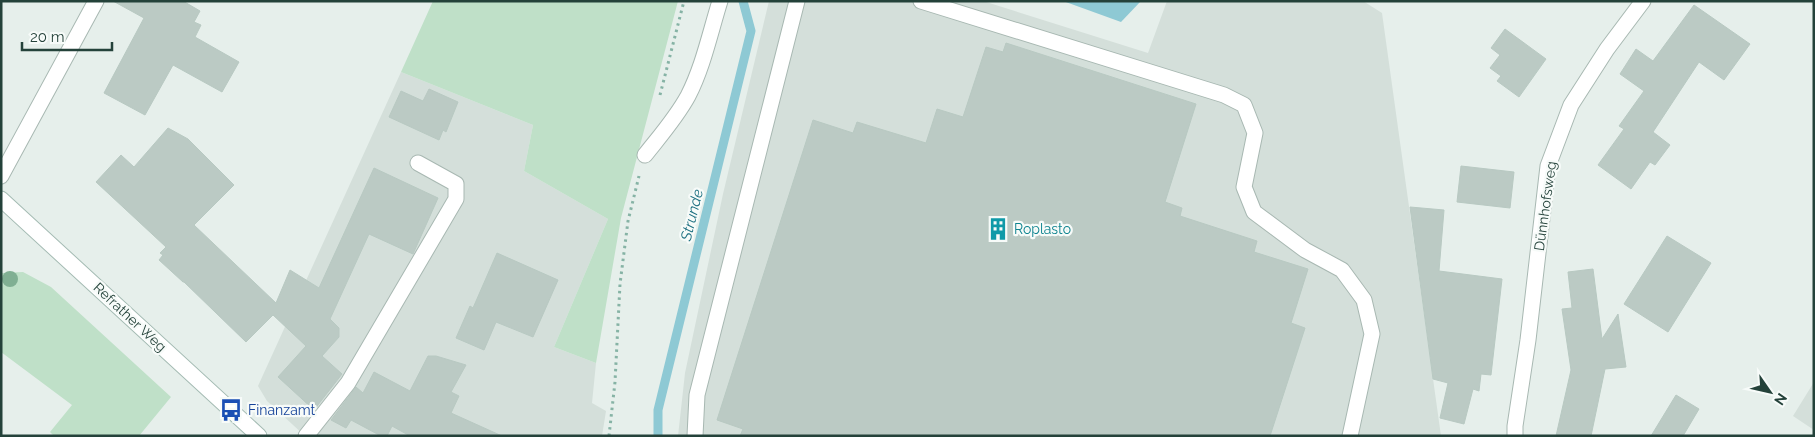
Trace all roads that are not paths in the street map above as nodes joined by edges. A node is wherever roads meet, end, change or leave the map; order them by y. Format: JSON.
{"nodes":[{"id":1,"x":96,"y":1,"type":"edge"},
{"id":2,"x":720,"y":1,"type":"edge"},
{"id":3,"x":798,"y":1,"type":"edge"},
{"id":4,"x":921,"y":1,"type":"edge"},
{"id":5,"x":1643,"y":1,"type":"edge"},
{"id":6,"x":645,"y":155,"type":"road end"},
{"id":7,"x":418,"y":163,"type":"dead end"},
{"id":8,"x":1,"y":176,"type":"edge"},
{"id":9,"x":1,"y":199,"type":"edge"},
{"id":10,"x":259,"y":436,"type":"edge"},
{"id":11,"x":306,"y":436,"type":"edge"},
{"id":12,"x":695,"y":436,"type":"edge"},
{"id":13,"x":1350,"y":436,"type":"edge"},
{"id":14,"x":1515,"y":436,"type":"edge"}],
"edges":[{"from":1,"to":8,"type":"street"},
{"from":2,"to":6,"type":"street"},
{"from":3,"to":12,"type":"street"},
{"from":4,"to":13,"type":"street"},
{"from":5,"to":14,"type":"street","name":"Dünnhofsweg"},
{"from":7,"to":11,"type":"street"},
{"from":9,"to":10,"type":"street","name":"Refrather Weg"}]}
